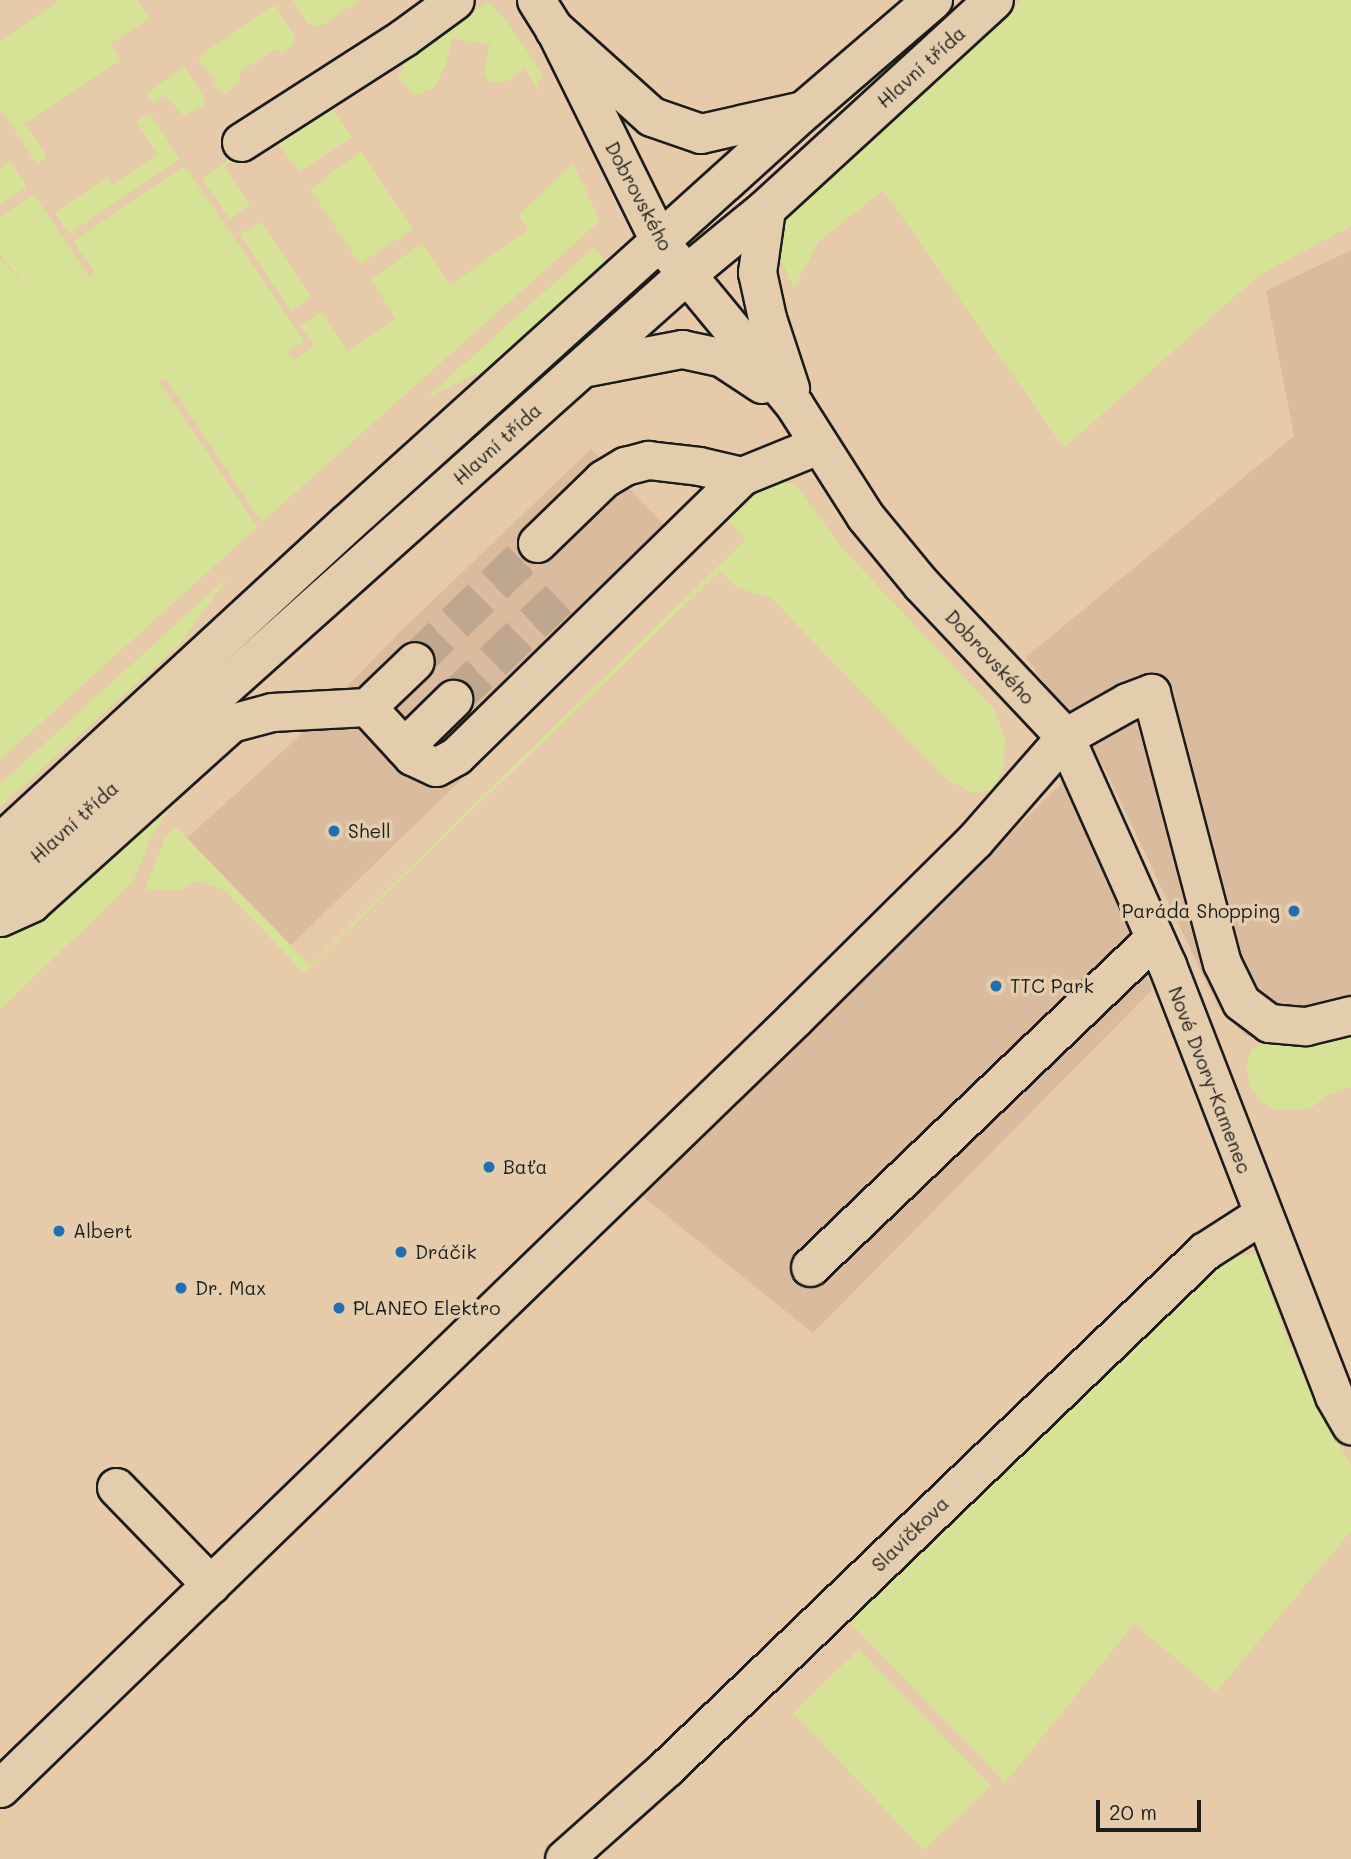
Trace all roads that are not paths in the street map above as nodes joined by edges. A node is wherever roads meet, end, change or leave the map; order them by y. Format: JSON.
{"nodes":[{"id":1,"x":455,"y":0,"type":"edge"},
{"id":2,"x":933,"y":0,"type":"edge"},
{"id":3,"x":994,"y":0,"type":"edge"},
{"id":4,"x":545,"y":15,"type":"edge"},
{"id":5,"x":805,"y":110,"type":"junction"},
{"id":6,"x":241,"y":142,"type":"dead end"},
{"id":7,"x":766,"y":209,"type":"junction"},
{"id":8,"x":660,"y":242,"type":"junction"},
{"id":9,"x":686,"y":275,"type":"junction"},
{"id":10,"x":582,"y":368,"type":"junction"},
{"id":11,"x":795,"y":406,"type":"junction"},
{"id":12,"x":818,"y":445,"type":"junction"},
{"id":13,"x":742,"y":476,"type":"junction"},
{"id":14,"x":537,"y":542,"type":"tunnel mouth"},
{"id":15,"x":415,"y":661,"type":"tunnel mouth"},
{"id":16,"x":453,"y":699,"type":"tunnel mouth"},
{"id":17,"x":367,"y":707,"type":"junction"},
{"id":18,"x":1065,"y":737,"type":"junction"},
{"id":19,"x":404,"y":747,"type":"junction"},
{"id":20,"x":0,"y":845,"type":"edge"},
{"id":21,"x":0,"y":888,"type":"edge"},
{"id":22,"x":0,"y":917,"type":"edge"},
{"id":23,"x":1154,"y":938,"type":"junction"},
{"id":24,"x":1351,"y":1015,"type":"edge"},
{"id":25,"x":1261,"y":1215,"type":"junction"},
{"id":26,"x":810,"y":1267,"type":"dead end"},
{"id":27,"x":1351,"y":1426,"type":"edge"},
{"id":28,"x":116,"y":1487,"type":"dead end"},
{"id":29,"x":211,"y":1585,"type":"junction"},
{"id":30,"x":0,"y":1788,"type":"edge"},
{"id":31,"x":564,"y":1859,"type":"edge"}],
"edges":[{"from":1,"to":6,"type":"street"},
{"from":2,"to":5,"type":"main road","name":"Hlavní třída"},
{"from":3,"to":7,"type":"main road","name":"Hlavní třída"},
{"from":4,"to":5,"type":"main road"},
{"from":4,"to":8,"type":"street","name":"Dobrovského"},
{"from":5,"to":8,"type":"main road","name":"Hlavní třída"},
{"from":7,"to":9,"type":"main road","name":"Hlavní třída"},
{"from":7,"to":11,"type":"street","name":"Dobrovského"},
{"from":8,"to":9,"type":"street","name":"Dobrovského"},
{"from":8,"to":20,"type":"main road","name":"Hlavní třída"},
{"from":9,"to":10,"type":"main road","name":"Hlavní třída"},
{"from":9,"to":11,"type":"street","name":"Dobrovského"},
{"from":10,"to":11,"type":"street"},
{"from":10,"to":21,"type":"main road","name":"Hlavní třída"},
{"from":11,"to":12,"type":"street","name":"Dobrovského"},
{"from":12,"to":13,"type":"street"},
{"from":12,"to":18,"type":"street","name":"Dobrovského"},
{"from":13,"to":14,"type":"street"},
{"from":13,"to":19,"type":"street"},
{"from":15,"to":17,"type":"street"},
{"from":16,"to":19,"type":"street"},
{"from":17,"to":19,"type":"street"},
{"from":17,"to":22,"type":"street"},
{"from":18,"to":23,"type":"street","name":"Nové Dvory-Kamenec"},
{"from":18,"to":24,"type":"street"},
{"from":18,"to":29,"type":"street"},
{"from":23,"to":25,"type":"street","name":"Nové Dvory-Kamenec"},
{"from":23,"to":26,"type":"street"},
{"from":25,"to":27,"type":"street","name":"Nové Dvory-Kamenec"},
{"from":25,"to":31,"type":"street","name":"Slavíčkova"},
{"from":28,"to":29,"type":"street"},
{"from":29,"to":30,"type":"street"}]}
